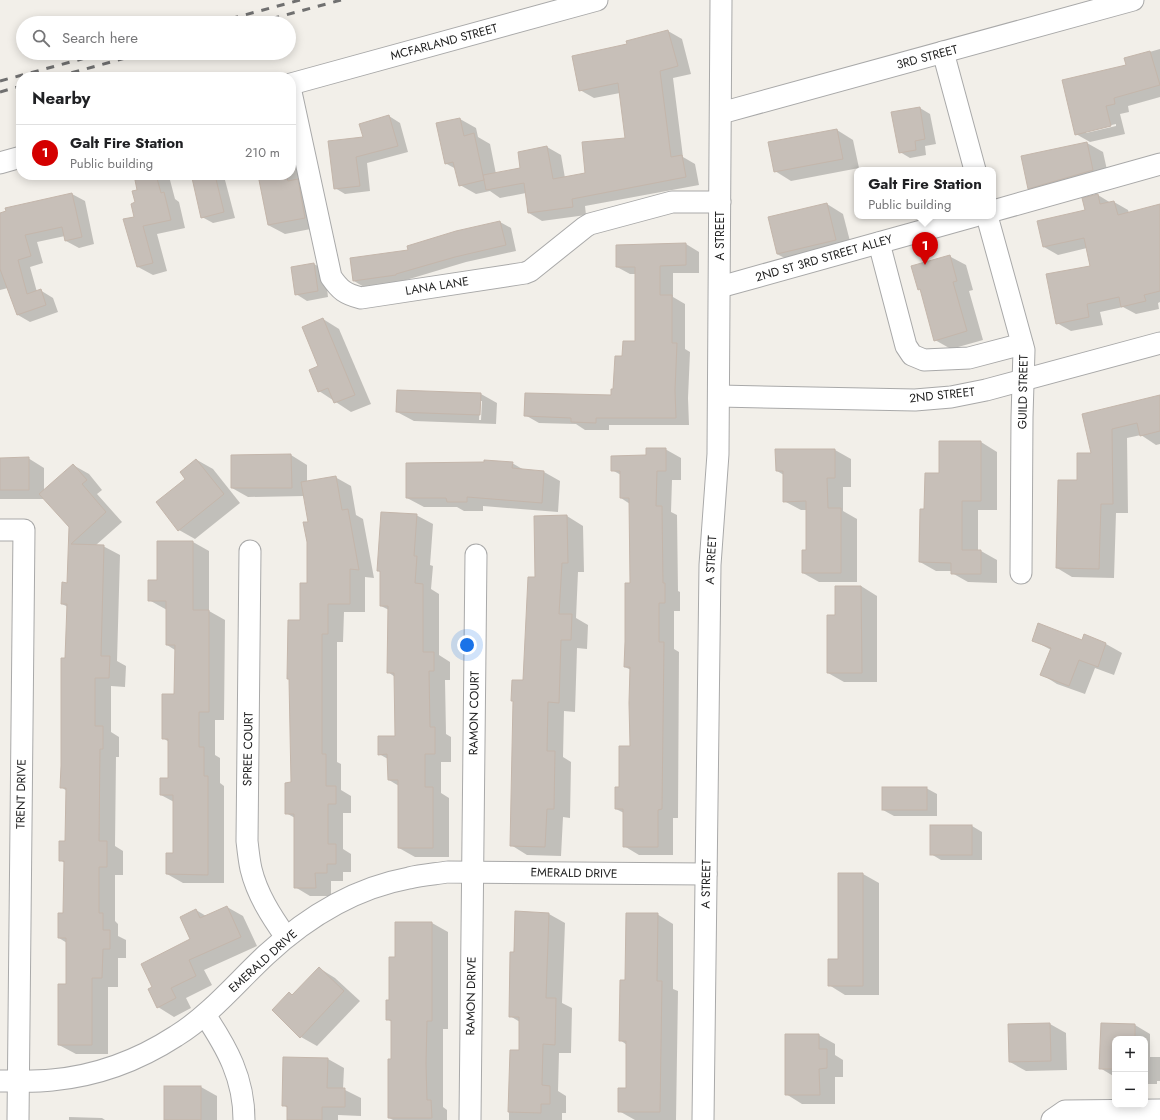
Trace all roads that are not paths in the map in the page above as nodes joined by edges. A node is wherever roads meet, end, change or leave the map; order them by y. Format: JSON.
{"nodes":[{"id":1,"x":597,"y":0,"type":"edge"},
{"id":2,"x":721,"y":0,"type":"edge"},
{"id":3,"x":1133,"y":0,"type":"edge"},
{"id":4,"x":943,"y":52,"type":"junction"},
{"id":5,"x":296,"y":83,"type":"edge"},
{"id":6,"x":721,"y":113,"type":"junction"},
{"id":7,"x":296,"y":115,"type":"edge"},
{"id":8,"x":16,"y":158,"type":"edge"},
{"id":9,"x":0,"y":163,"type":"edge"},
{"id":10,"x":1160,"y":164,"type":"edge"},
{"id":11,"x":974,"y":167,"type":"edge"},
{"id":12,"x":720,"y":202,"type":"junction"},
{"id":13,"x":996,"y":210,"type":"edge"},
{"id":14,"x":964,"y":219,"type":"edge"},
{"id":15,"x":988,"y":219,"type":"edge"},
{"id":16,"x":879,"y":243,"type":"junction"},
{"id":17,"x":720,"y":287,"type":"junction"},
{"id":18,"x":1160,"y":343,"type":"edge"},
{"id":19,"x":1022,"y":344,"type":"junction"},
{"id":20,"x":1023,"y":380,"type":"junction"},
{"id":21,"x":719,"y":396,"type":"junction"},
{"id":22,"x":0,"y":530,"type":"edge"},
{"id":23,"x":250,"y":552,"type":"dead end"},
{"id":24,"x":476,"y":555,"type":"dead end"},
{"id":25,"x":1021,"y":573,"type":"dead end"},
{"id":26,"x":472,"y":872,"type":"junction"},
{"id":27,"x":706,"y":874,"type":"junction"},
{"id":28,"x":286,"y":937,"type":"junction"},
{"id":29,"x":205,"y":1015,"type":"junction"},
{"id":30,"x":9,"y":1081,"type":"edge"},
{"id":31,"x":1160,"y":1110,"type":"edge"},
{"id":32,"x":18,"y":1120,"type":"edge"},
{"id":33,"x":244,"y":1120,"type":"edge"},
{"id":34,"x":470,"y":1120,"type":"edge"},
{"id":35,"x":703,"y":1120,"type":"edge"},
{"id":36,"x":1052,"y":1120,"type":"edge"}],
"edges":[{"from":1,"to":5,"type":"street","name":"MCFARLAND STREET"},
{"from":2,"to":6,"type":"street","name":"A STREET"},
{"from":3,"to":4,"type":"street","name":"3RD STREET"},
{"from":4,"to":6,"type":"street","name":"3RD STREET"},
{"from":4,"to":11,"type":"street"},
{"from":6,"to":12,"type":"street","name":"A STREET"},
{"from":7,"to":12,"type":"street","name":"LANA LANE"},
{"from":8,"to":9,"type":"street"},
{"from":10,"to":13,"type":"street"},
{"from":12,"to":17,"type":"street","name":"A STREET"},
{"from":14,"to":16,"type":"street","name":"2ND ST 3RD STREET ALLEY"},
{"from":15,"to":19,"type":"street","name":"GUILD STREET"},
{"from":16,"to":17,"type":"street","name":"2ND ST 3RD STREET ALLEY"},
{"from":16,"to":19,"type":"street"},
{"from":17,"to":21,"type":"street","name":"A STREET"},
{"from":18,"to":20,"type":"street","name":"2ND STREET"},
{"from":19,"to":20,"type":"street","name":"GUILD STREET"},
{"from":20,"to":21,"type":"street","name":"2ND STREET"},
{"from":20,"to":25,"type":"street","name":"GUILD STREET"},
{"from":21,"to":27,"type":"street","name":"A STREET"},
{"from":22,"to":30,"type":"street","name":"TRENT DRIVE"},
{"from":23,"to":28,"type":"street","name":"SPREE COURT"},
{"from":24,"to":26,"type":"street","name":"RAMON COURT"},
{"from":26,"to":27,"type":"street","name":"EMERALD DRIVE"},
{"from":26,"to":28,"type":"street","name":"EMERALD DRIVE"},
{"from":26,"to":34,"type":"street","name":"RAMON DRIVE"},
{"from":27,"to":35,"type":"street","name":"A STREET"},
{"from":28,"to":29,"type":"street","name":"EMERALD DRIVE"},
{"from":29,"to":30,"type":"street","name":"EMERALD DRIVE"},
{"from":29,"to":33,"type":"street"},
{"from":30,"to":32,"type":"street"},
{"from":31,"to":36,"type":"street"}]}
